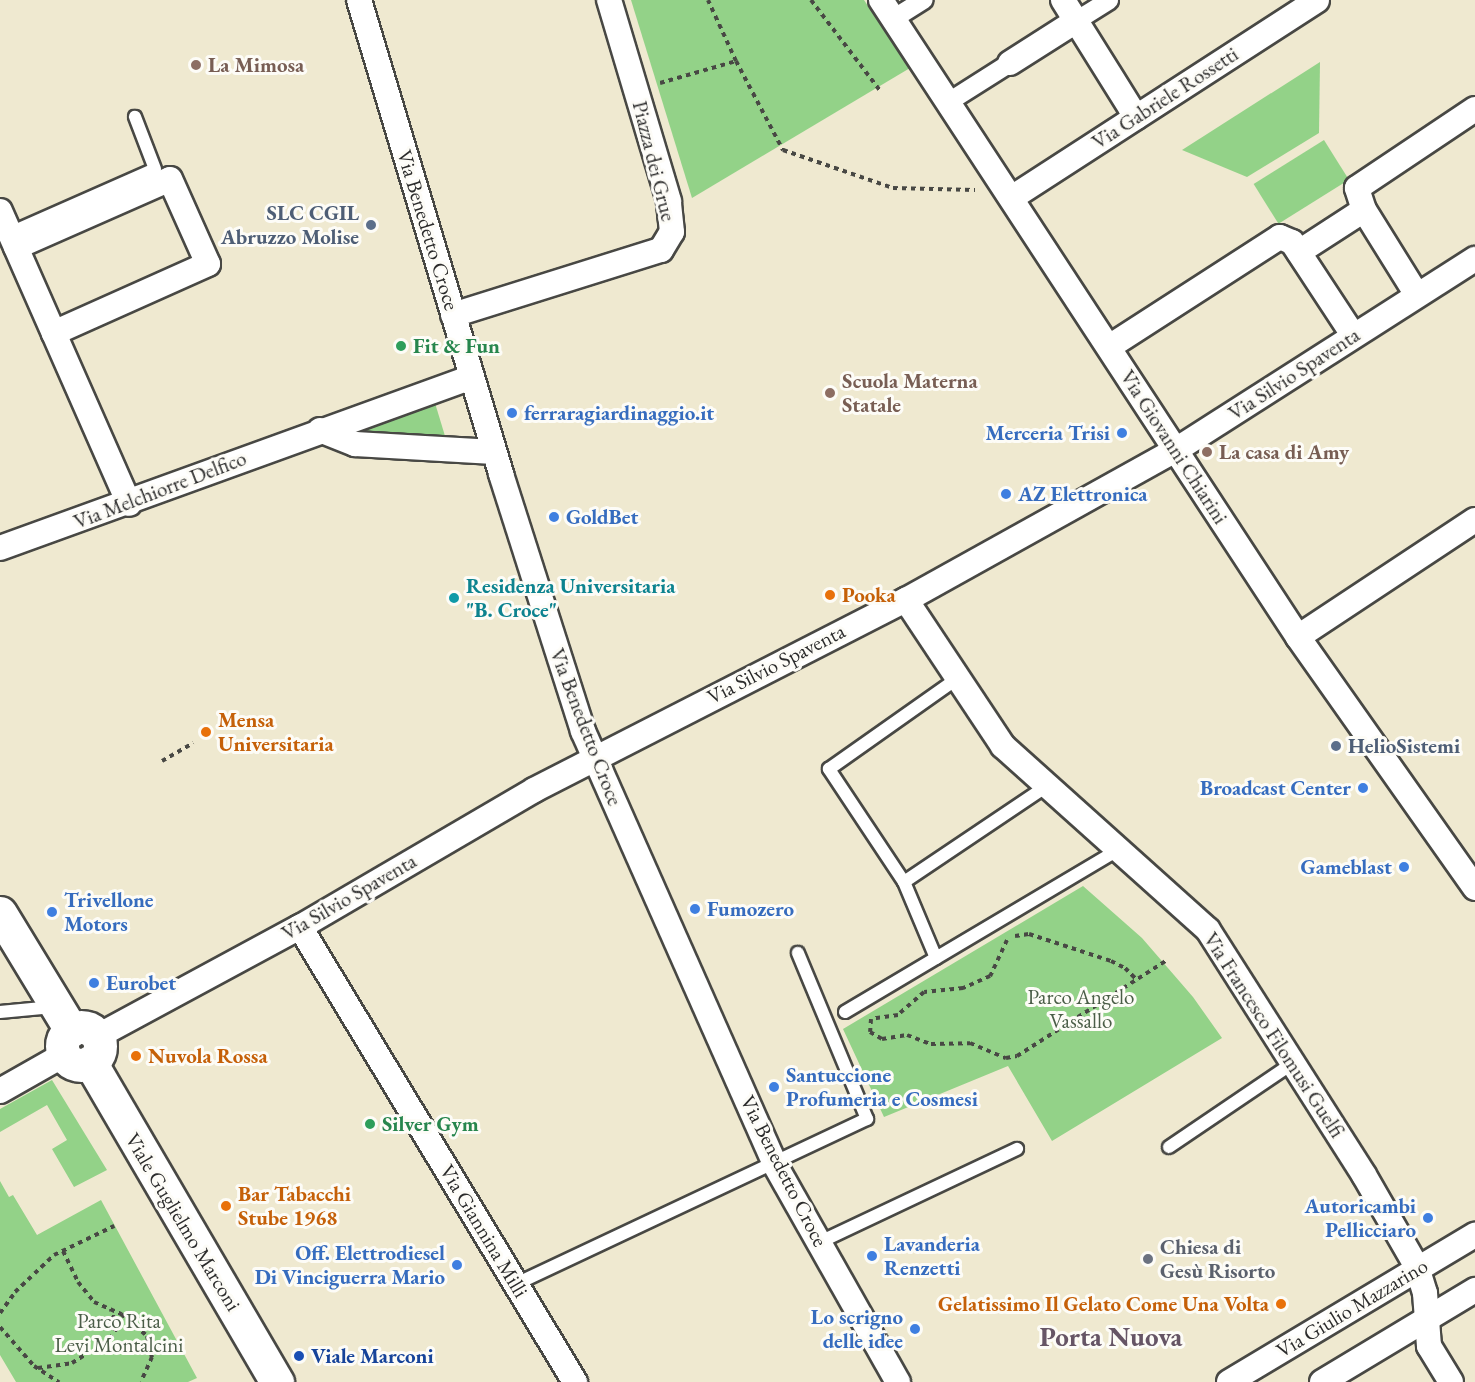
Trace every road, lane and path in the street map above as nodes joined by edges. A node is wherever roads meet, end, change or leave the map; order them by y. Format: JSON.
{"nodes":[{"id":1,"x":358,"y":0,"type":"edge"},
{"id":2,"x":609,"y":0,"type":"edge"},
{"id":3,"x":708,"y":0,"type":"edge"},
{"id":4,"x":811,"y":0,"type":"edge"},
{"id":5,"x":923,"y":0,"type":"edge"},
{"id":6,"x":1063,"y":0,"type":"edge"},
{"id":7,"x":1109,"y":0,"type":"edge"},
{"id":8,"x":1307,"y":3,"type":"edge"},
{"id":9,"x":887,"y":9,"type":"edge"},
{"id":10,"x":1076,"y":21,"type":"junction"},
{"id":11,"x":736,"y":61,"type":"junction"},
{"id":12,"x":1010,"y":63,"type":"joint"},
{"id":13,"x":636,"y":90,"type":"junction"},
{"id":14,"x":880,"y":92,"type":"dead end"},
{"id":15,"x":947,"y":103,"type":"junction"},
{"id":16,"x":1475,"y":109,"type":"edge"},
{"id":17,"x":135,"y":117,"type":"dead end"},
{"id":18,"x":1136,"y":117,"type":"junction"},
{"id":19,"x":979,"y":190,"type":"dead end"},
{"id":20,"x":1013,"y":196,"type":"junction"},
{"id":21,"x":1364,"y":210,"type":"junction"},
{"id":22,"x":0,"y":211,"type":"edge"},
{"id":23,"x":13,"y":240,"type":"junction"},
{"id":24,"x":1299,"y":252,"type":"junction"},
{"id":25,"x":1475,"y":259,"type":"edge"},
{"id":26,"x":1417,"y":295,"type":"junction"},
{"id":27,"x":453,"y":315,"type":"junction"},
{"id":28,"x":54,"y":333,"type":"junction"},
{"id":29,"x":1353,"y":335,"type":"junction"},
{"id":30,"x":1109,"y":347,"type":"junction"},
{"id":31,"x":472,"y":377,"type":"junction"},
{"id":32,"x":320,"y":430,"type":"junction"},
{"id":33,"x":1176,"y":450,"type":"junction"},
{"id":34,"x":494,"y":452,"type":"junction"},
{"id":35,"x":129,"y":504,"type":"junction"},
{"id":36,"x":1475,"y":520,"type":"edge"},
{"id":37,"x":0,"y":548,"type":"edge"},
{"id":38,"x":906,"y":600,"type":"junction"},
{"id":39,"x":1298,"y":637,"type":"junction"},
{"id":40,"x":958,"y":678,"type":"junction"},
{"id":41,"x":193,"y":743,"type":"dead end"},
{"id":42,"x":594,"y":758,"type":"junction"},
{"id":43,"x":162,"y":761,"type":"dead end"},
{"id":44,"x":1047,"y":786,"type":"junction"},
{"id":45,"x":1118,"y":850,"type":"junction"},
{"id":46,"x":904,"y":882,"type":"junction"},
{"id":47,"x":1475,"y":888,"type":"edge"},
{"id":48,"x":0,"y":913,"type":"edge"},
{"id":49,"x":300,"y":927,"type":"junction"},
{"id":50,"x":798,"y":952,"type":"dead end"},
{"id":51,"x":936,"y":958,"type":"junction"},
{"id":52,"x":1167,"y":960,"type":"dead end"},
{"id":53,"x":1138,"y":981,"type":"junction"},
{"id":54,"x":0,"y":1012,"type":"edge"},
{"id":55,"x":844,"y":1012,"type":"dead end"},
{"id":56,"x":76,"y":1038,"type":"junction"},
{"id":57,"x":1293,"y":1063,"type":"junction"},
{"id":58,"x":0,"y":1091,"type":"edge"},
{"id":59,"x":1169,"y":1147,"type":"dead end"},
{"id":60,"x":1017,"y":1149,"type":"dead end"},
{"id":61,"x":774,"y":1163,"type":"junction"},
{"id":62,"x":114,"y":1226,"type":"dead end"},
{"id":63,"x":1475,"y":1235,"type":"edge"},
{"id":64,"x":820,"y":1242,"type":"junction"},
{"id":65,"x":63,"y":1251,"type":"junction"},
{"id":66,"x":1417,"y":1267,"type":"junction"},
{"id":67,"x":516,"y":1284,"type":"junction"},
{"id":68,"x":1475,"y":1290,"type":"edge"},
{"id":69,"x":111,"y":1309,"type":"junction"},
{"id":70,"x":0,"y":1313,"type":"edge"},
{"id":71,"x":1427,"y":1320,"type":"junction"},
{"id":72,"x":0,"y":1327,"type":"edge"},
{"id":73,"x":38,"y":1368,"type":"junction"},
{"id":74,"x":59,"y":1382,"type":"edge"},
{"id":75,"x":141,"y":1382,"type":"edge"},
{"id":76,"x":277,"y":1382,"type":"edge"},
{"id":77,"x":575,"y":1382,"type":"edge"},
{"id":78,"x":898,"y":1382,"type":"edge"},
{"id":79,"x":1229,"y":1382,"type":"edge"},
{"id":80,"x":1322,"y":1382,"type":"edge"},
{"id":81,"x":1451,"y":1382,"type":"edge"}],
"edges":[{"from":1,"to":27,"type":"street","name":"Via Benedetto Croce"},
{"from":2,"to":13,"type":"street","name":"Piazza dei Grue"},
{"from":3,"to":11,"type":"path"},
{"from":4,"to":14,"type":"path"},
{"from":5,"to":9,"type":"street"},
{"from":6,"to":10,"type":"street"},
{"from":7,"to":10,"type":"street"},
{"from":8,"to":18,"type":"street","name":"Via Gabriele Rossetti"},
{"from":9,"to":15,"type":"street","name":"Via Giovanni Chiarini"},
{"from":10,"to":12,"type":"street"},
{"from":10,"to":18,"type":"street"},
{"from":11,"to":13,"type":"path"},
{"from":11,"to":19,"type":"path"},
{"from":12,"to":15,"type":"street"},
{"from":13,"to":27,"type":"street","name":"Piazza dei Grue"},
{"from":15,"to":20,"type":"street","name":"Via Giovanni Chiarini"},
{"from":16,"to":21,"type":"street"},
{"from":17,"to":23,"type":"lane"},
{"from":18,"to":20,"type":"street","name":"Via Gabriele Rossetti"},
{"from":20,"to":30,"type":"street","name":"Via Giovanni Chiarini"},
{"from":21,"to":24,"type":"street"},
{"from":21,"to":26,"type":"street"},
{"from":22,"to":23,"type":"street"},
{"from":23,"to":28,"type":"street"},
{"from":23,"to":28,"type":"street"},
{"from":24,"to":29,"type":"street"},
{"from":24,"to":30,"type":"street"},
{"from":25,"to":26,"type":"street","name":"Via Silvio Spaventa"},
{"from":26,"to":29,"type":"street","name":"Via Silvio Spaventa"},
{"from":27,"to":31,"type":"street","name":"Via Benedetto Croce"},
{"from":28,"to":35,"type":"street"},
{"from":29,"to":33,"type":"street","name":"Via Silvio Spaventa"},
{"from":30,"to":33,"type":"street","name":"Via Giovanni Chiarini"},
{"from":31,"to":32,"type":"street","name":"Via Melchiorre Delfico"},
{"from":31,"to":34,"type":"street","name":"Via Benedetto Croce"},
{"from":32,"to":34,"type":"street"},
{"from":32,"to":35,"type":"street","name":"Via Melchiorre Delfico"},
{"from":33,"to":38,"type":"street","name":"Via Silvio Spaventa"},
{"from":33,"to":39,"type":"street","name":"Via Giovanni Chiarini"},
{"from":34,"to":42,"type":"street","name":"Via Benedetto Croce"},
{"from":35,"to":37,"type":"street","name":"Via Melchiorre Delfico"},
{"from":36,"to":39,"type":"street"},
{"from":38,"to":40,"type":"street","name":"Via Francesco Filomusi Guelfi"},
{"from":38,"to":42,"type":"street","name":"Via Silvio Spaventa"},
{"from":39,"to":47,"type":"street","name":"Via Giovanni Chiarini"},
{"from":40,"to":44,"type":"street","name":"Via Francesco Filomusi Guelfi"},
{"from":40,"to":46,"type":"lane"},
{"from":41,"to":43,"type":"path"},
{"from":42,"to":49,"type":"street","name":"Via Silvio Spaventa"},
{"from":42,"to":61,"type":"street","name":"Via Benedetto Croce"},
{"from":44,"to":45,"type":"street","name":"Via Francesco Filomusi Guelfi"},
{"from":44,"to":46,"type":"lane"},
{"from":45,"to":51,"type":"lane"},
{"from":45,"to":57,"type":"street","name":"Via Francesco Filomusi Guelfi"},
{"from":46,"to":51,"type":"lane"},
{"from":48,"to":56,"type":"main road","name":"Viale Guglielmo Marconi"},
{"from":49,"to":56,"type":"street","name":"Via Silvio Spaventa"},
{"from":49,"to":67,"type":"street","name":"Via Giannina Milli"},
{"from":50,"to":61,"type":"lane"},
{"from":51,"to":55,"type":"lane"},
{"from":52,"to":53,"type":"path"},
{"from":53,"to":53,"type":"path"},
{"from":54,"to":56,"type":"lane"},
{"from":56,"to":58,"type":"street","name":"Via Silvio Spaventa"},
{"from":56,"to":76,"type":"main road","name":"Viale Guglielmo Marconi"},
{"from":57,"to":59,"type":"lane"},
{"from":57,"to":66,"type":"street","name":"Via Francesco Filomusi Guelfi"},
{"from":60,"to":64,"type":"lane"},
{"from":61,"to":64,"type":"street","name":"Via Benedetto Croce"},
{"from":61,"to":67,"type":"lane"},
{"from":62,"to":65,"type":"path"},
{"from":63,"to":66,"type":"street","name":"Via Giulio Mazzarino"},
{"from":64,"to":78,"type":"street","name":"Via Benedetto Croce"},
{"from":65,"to":69,"type":"path"},
{"from":65,"to":70,"type":"path"},
{"from":66,"to":71,"type":"street","name":"Via Francesco Filomusi Guelfi"},
{"from":66,"to":79,"type":"street","name":"Via Giulio Mazzarino"},
{"from":67,"to":77,"type":"street","name":"Via Giannina Milli"},
{"from":68,"to":71,"type":"street"},
{"from":69,"to":73,"type":"path"},
{"from":69,"to":75,"type":"path"},
{"from":71,"to":80,"type":"street"},
{"from":71,"to":81,"type":"street","name":"Via Francesco Filomusi Guelfi"},
{"from":72,"to":73,"type":"path"},
{"from":73,"to":74,"type":"path"}]}
